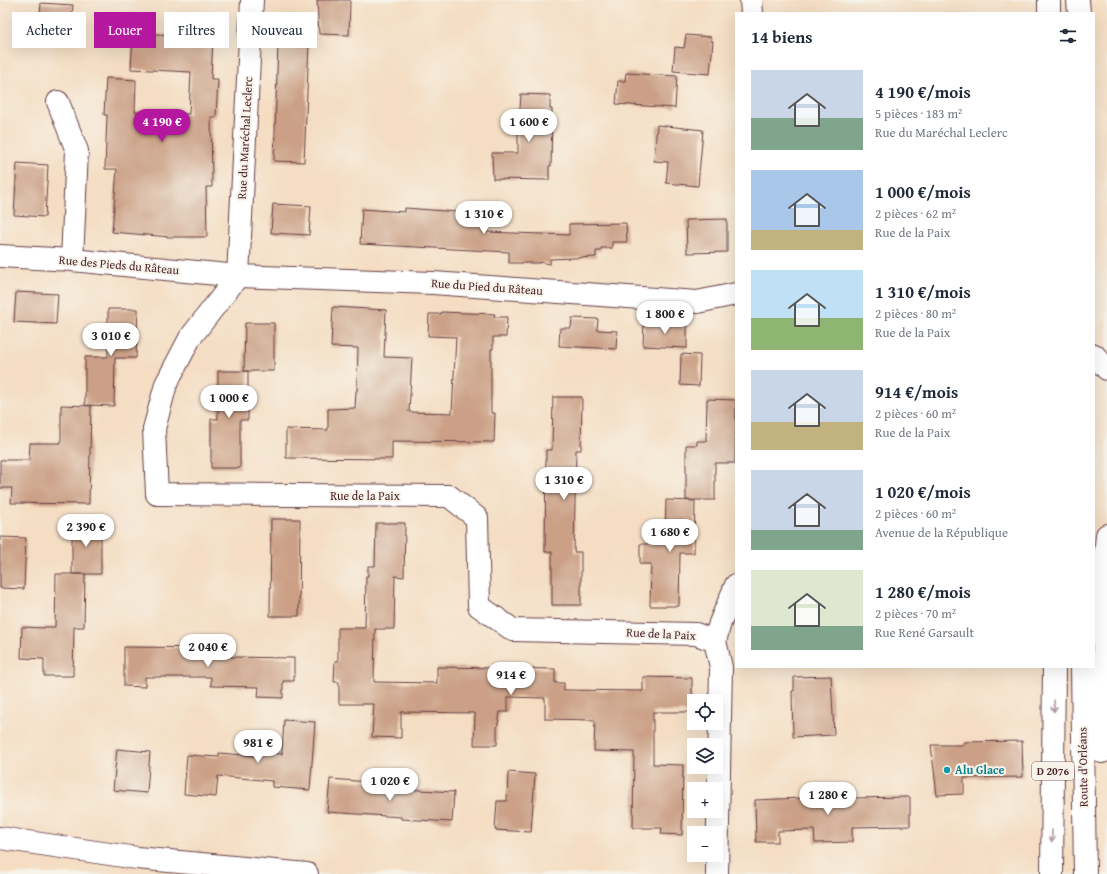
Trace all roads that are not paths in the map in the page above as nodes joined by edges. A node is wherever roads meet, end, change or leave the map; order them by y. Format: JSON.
{"nodes":[{"id":1,"x":252,"y":0,"type":"edge"},
{"id":2,"x":751,"y":0,"type":"edge"},
{"id":3,"x":1049,"y":0,"type":"edge"},
{"id":4,"x":1078,"y":0,"type":"edge"},
{"id":5,"x":752,"y":12,"type":"edge"},
{"id":6,"x":1049,"y":12,"type":"edge"},
{"id":7,"x":1079,"y":12,"type":"edge"},
{"id":8,"x":58,"y":102,"type":"dead end"},
{"id":9,"x":0,"y":256,"type":"edge"},
{"id":10,"x":72,"y":260,"type":"junction"},
{"id":11,"x":238,"y":276,"type":"junction"},
{"id":12,"x":735,"y":294,"type":"edge"},
{"id":13,"x":1095,"y":356,"type":"edge"},
{"id":14,"x":1107,"y":369,"type":"edge"},
{"id":15,"x":1107,"y":535,"type":"edge"},
{"id":16,"x":735,"y":587,"type":"edge"},
{"id":17,"x":715,"y":641,"type":"junction"},
{"id":18,"x":1054,"y":668,"type":"edge"},
{"id":19,"x":1082,"y":668,"type":"edge"},
{"id":20,"x":1097,"y":752,"type":"edge"},
{"id":21,"x":0,"y":838,"type":"edge"},
{"id":22,"x":1081,"y":872,"type":"edge"},
{"id":23,"x":308,"y":874,"type":"edge"},
{"id":24,"x":717,"y":874,"type":"edge"},
{"id":25,"x":1052,"y":874,"type":"edge"}],
"edges":[{"from":1,"to":11,"type":"street","name":"Rue du Maréchal Leclerc"},
{"from":2,"to":5,"type":"street"},
{"from":3,"to":6,"type":"street"},
{"from":4,"to":7,"type":"street"},
{"from":8,"to":10,"type":"street"},
{"from":9,"to":10,"type":"street","name":"Rue des Pieds du Râteau"},
{"from":10,"to":11,"type":"street","name":"Rue des Pieds du Râteau"},
{"from":11,"to":12,"type":"street","name":"Rue du Pied du Râteau"},
{"from":11,"to":17,"type":"street","name":"Rue de la Paix"},
{"from":13,"to":14,"type":"street"},
{"from":15,"to":20,"type":"street"},
{"from":16,"to":17,"type":"street"},
{"from":17,"to":24,"type":"street"},
{"from":18,"to":25,"type":"street","number":"D 2076","one_way":true},
{"from":19,"to":20,"type":"street","name":"Route d'Orléans","number":"D 2076"},
{"from":20,"to":22,"type":"street","name":"Route d'Orléans","number":"D 2076"},
{"from":21,"to":23,"type":"street"}]}
